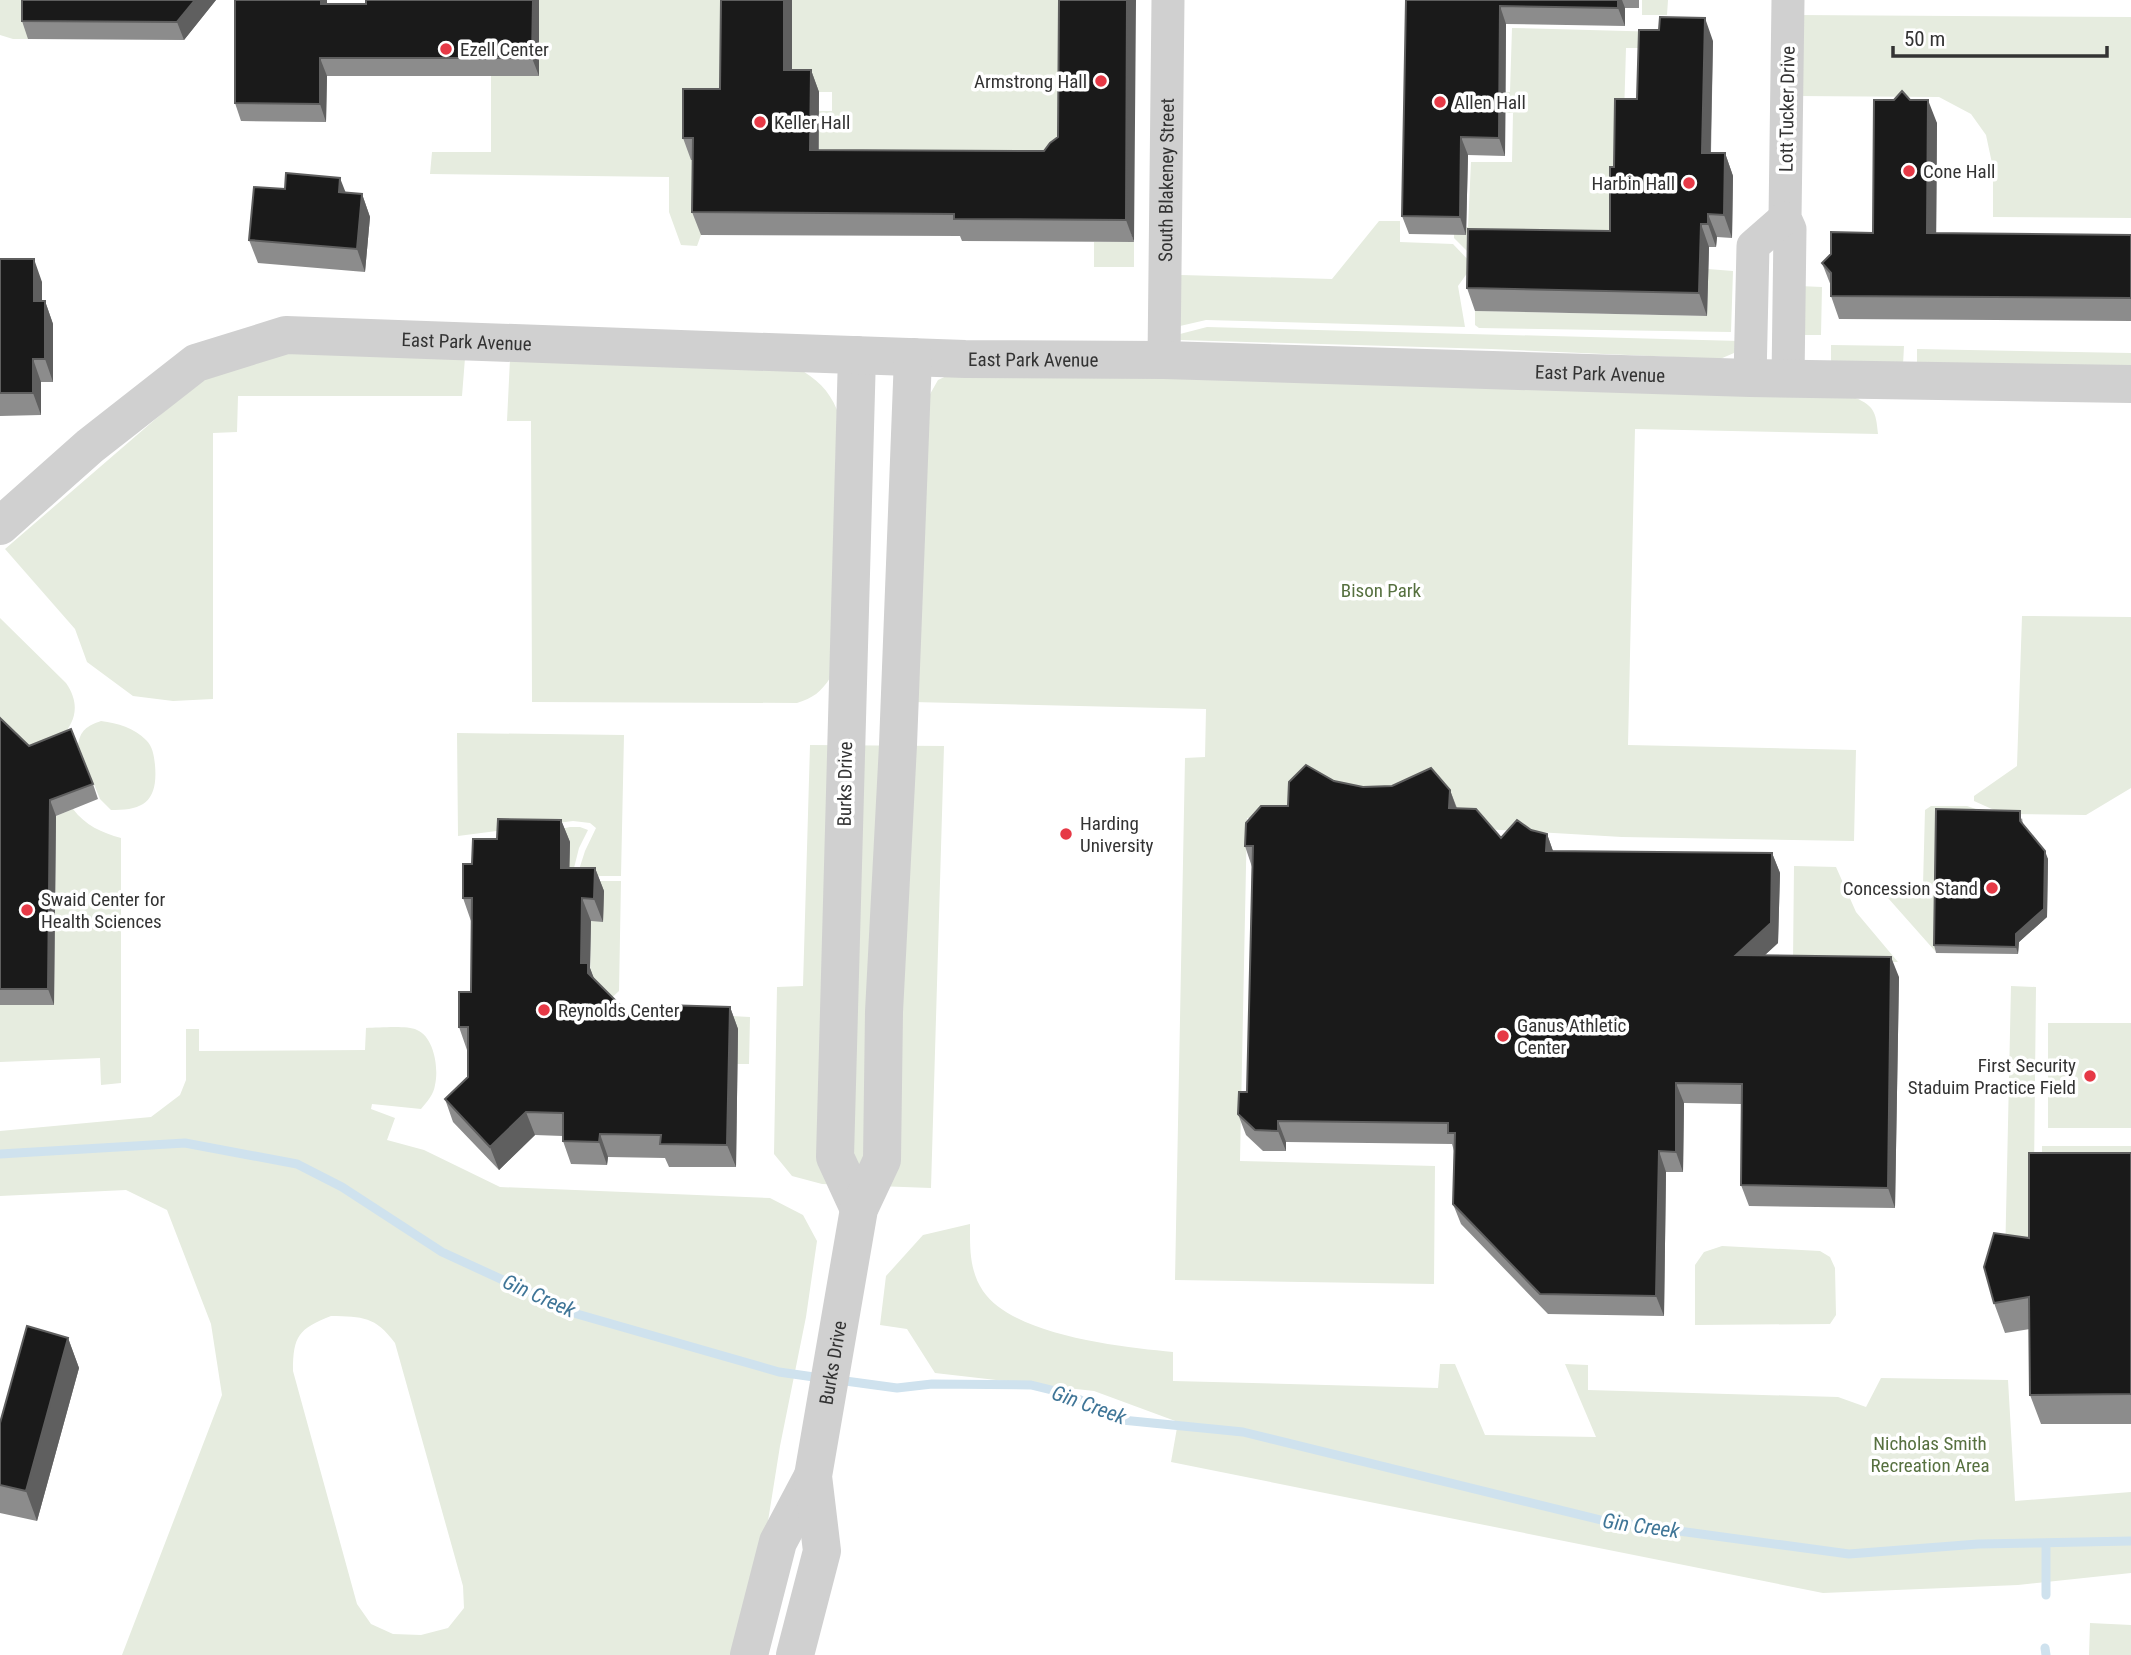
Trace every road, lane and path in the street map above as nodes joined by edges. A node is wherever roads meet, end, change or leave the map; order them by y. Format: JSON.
{"nodes":[{"id":1,"x":1168,"y":0,"type":"edge"},
{"id":2,"x":1788,"y":0,"type":"edge"},
{"id":3,"x":857,"y":355,"type":"junction"},
{"id":4,"x":913,"y":357,"type":"junction"},
{"id":5,"x":1164,"y":360,"type":"junction"},
{"id":6,"x":1769,"y":379,"type":"junction"},
{"id":7,"x":2131,"y":384,"type":"edge"},
{"id":8,"x":0,"y":526,"type":"edge"},
{"id":9,"x":859,"y":1209,"type":"junction"},
{"id":10,"x":813,"y":1476,"type":"junction"},
{"id":11,"x":749,"y":1655,"type":"edge"},
{"id":12,"x":795,"y":1655,"type":"edge"}],
"edges":[{"from":1,"to":5,"type":"street","name":"South Blakeney Street"},
{"from":2,"to":6,"type":"street","name":"Lott Tucker Drive"},
{"from":3,"to":4,"type":"street","name":"East Park Avenue"},
{"from":3,"to":8,"type":"street","name":"East Park Avenue"},
{"from":3,"to":9,"type":"street","name":"Burks Drive"},
{"from":4,"to":5,"type":"street","name":"East Park Avenue"},
{"from":4,"to":9,"type":"street","name":"Burks Drive"},
{"from":5,"to":6,"type":"street","name":"East Park Avenue"},
{"from":6,"to":7,"type":"street","name":"East Park Avenue"},
{"from":9,"to":10,"type":"street","name":"Burks Drive"},
{"from":10,"to":11,"type":"street","name":"Burks Drive"},
{"from":10,"to":12,"type":"street","name":"Burks Drive"}]}
